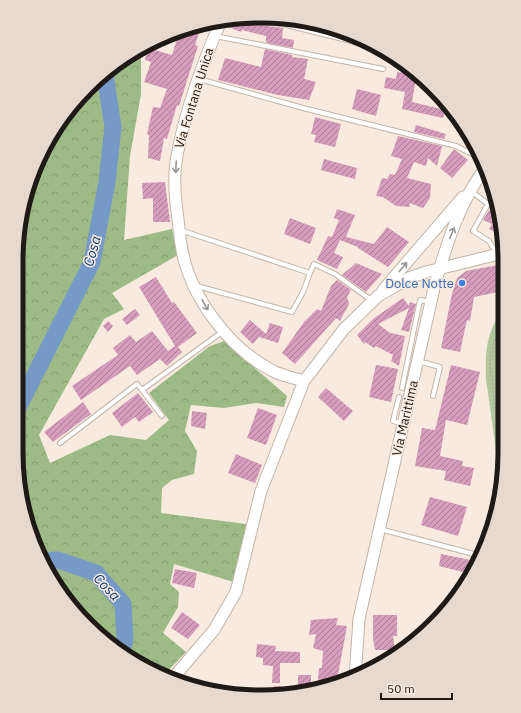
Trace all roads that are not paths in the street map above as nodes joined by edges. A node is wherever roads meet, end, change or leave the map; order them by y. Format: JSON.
{"nodes":[{"id":1,"x":284,"y":25,"type":"edge"},
{"id":2,"x":218,"y":27,"type":"edge"},
{"id":3,"x":214,"y":36,"type":"junction"},
{"id":4,"x":351,"y":41,"type":"edge"},
{"id":5,"x":383,"y":69,"type":"dead end"},
{"id":6,"x":198,"y":79,"type":"junction"},
{"id":7,"x":474,"y":155,"type":"edge"},
{"id":8,"x":481,"y":174,"type":"edge"},
{"id":9,"x":470,"y":190,"type":"junction"},
{"id":10,"x":179,"y":230,"type":"junction"},
{"id":11,"x":497,"y":251,"type":"edge"},
{"id":12,"x":498,"y":255,"type":"edge"},
{"id":13,"x":439,"y":269,"type":"junction"},
{"id":14,"x":310,"y":273,"type":"junction"},
{"id":15,"x":194,"y":286,"type":"junction"},
{"id":16,"x":375,"y":299,"type":"junction"},
{"id":17,"x":223,"y":331,"type":"junction"},
{"id":18,"x":414,"y":365,"type":"junction"},
{"id":19,"x":304,"y":381,"type":"junction"},
{"id":20,"x":402,"y":388,"type":"dead end"},
{"id":21,"x":142,"y":390,"type":"junction"},
{"id":22,"x":433,"y":396,"type":"dead end"},
{"id":23,"x":399,"y":397,"type":"dead end"},
{"id":24,"x":162,"y":416,"type":"dead end"},
{"id":25,"x":404,"y":424,"type":"junction"},
{"id":26,"x":60,"y":443,"type":"dead end"},
{"id":27,"x":380,"y":529,"type":"junction"},
{"id":28,"x":475,"y":555,"type":"edge"},
{"id":29,"x":356,"y":670,"type":"edge"},
{"id":30,"x":176,"y":674,"type":"edge"}],
"edges":[{"from":1,"to":4,"type":"lane"},
{"from":2,"to":3,"type":"main road","name":"Via Fontana Unica"},
{"from":3,"to":5,"type":"lane"},
{"from":3,"to":6,"type":"main road","name":"Via Fontana Unica"},
{"from":6,"to":7,"type":"lane"},
{"from":6,"to":10,"type":"main road","name":"Via Fontana Unica","one_way":true},
{"from":8,"to":9,"type":"main road","name":"Via Marittima"},
{"from":9,"to":11,"type":"lane"},
{"from":13,"to":9,"type":"main road","name":"Via Marittima","one_way":true},
{"from":16,"to":9,"type":"main road","one_way":true},
{"from":10,"to":14,"type":"lane"},
{"from":10,"to":15,"type":"main road","name":"Via Fontana Unica"},
{"from":12,"to":13,"type":"main road"},
{"from":13,"to":16,"type":"main road"},
{"from":13,"to":18,"type":"main road","name":"Via Marittima"},
{"from":14,"to":15,"type":"lane"},
{"from":14,"to":16,"type":"lane"},
{"from":15,"to":17,"type":"main road","name":"Via Fontana Unica","one_way":true},
{"from":16,"to":19,"type":"main road"},
{"from":17,"to":19,"type":"main road","name":"Via Fontana Unica"},
{"from":17,"to":21,"type":"lane"},
{"from":18,"to":20,"type":"lane"},
{"from":18,"to":22,"type":"lane"},
{"from":18,"to":25,"type":"main road","name":"Via Marittima"},
{"from":19,"to":30,"type":"main road"},
{"from":21,"to":24,"type":"lane"},
{"from":21,"to":26,"type":"lane"},
{"from":23,"to":25,"type":"lane"},
{"from":25,"to":27,"type":"main road","name":"Via Marittima"},
{"from":27,"to":28,"type":"lane"},
{"from":27,"to":29,"type":"main road","name":"Via Marittima"}]}
